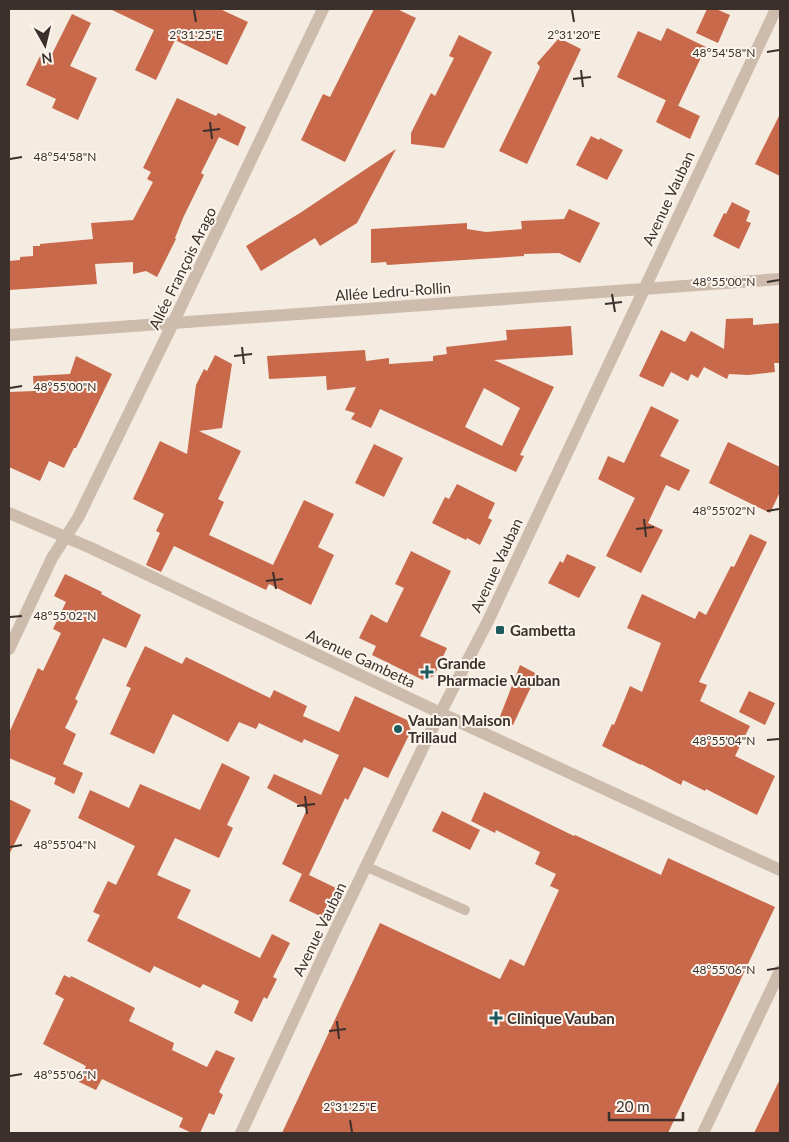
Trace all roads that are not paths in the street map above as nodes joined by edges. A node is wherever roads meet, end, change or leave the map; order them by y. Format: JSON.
{"nodes":[{"id":1,"x":323,"y":9,"type":"edge"},
{"id":2,"x":776,"y":9,"type":"edge"},
{"id":3,"x":780,"y":279,"type":"edge"},
{"id":4,"x":643,"y":289,"type":"junction"},
{"id":5,"x":173,"y":323,"type":"junction"},
{"id":6,"x":9,"y":335,"type":"edge"},
{"id":7,"x":9,"y":513,"type":"edge"},
{"id":8,"x":64,"y":538,"type":"junction"},
{"id":9,"x":9,"y":649,"type":"edge"},
{"id":10,"x":440,"y":713,"type":"junction"},
{"id":11,"x":367,"y":867,"type":"junction"},
{"id":12,"x":780,"y":870,"type":"edge"},
{"id":13,"x":465,"y":910,"type":"dead end"},
{"id":14,"x":780,"y":971,"type":"edge"},
{"id":15,"x":241,"y":1133,"type":"edge"},
{"id":16,"x":704,"y":1133,"type":"edge"}],
"edges":[{"from":1,"to":5,"type":"street","name":"Allée François Arago"},
{"from":2,"to":4,"type":"street","name":"Avenue Vauban"},
{"from":3,"to":4,"type":"street","name":"Allée Ledru-Rollin"},
{"from":4,"to":5,"type":"street","name":"Allée Ledru-Rollin"},
{"from":4,"to":10,"type":"street","name":"Avenue Vauban"},
{"from":5,"to":6,"type":"street","name":"Allée Ledru-Rollin"},
{"from":5,"to":8,"type":"street","name":"Allée François Arago"},
{"from":7,"to":8,"type":"street","name":"Avenue Gambetta"},
{"from":8,"to":9,"type":"street","name":"Allée François Arago"},
{"from":8,"to":10,"type":"street","name":"Avenue Gambetta"},
{"from":10,"to":11,"type":"street","name":"Avenue Vauban"},
{"from":10,"to":12,"type":"street","name":"Avenue Gambetta"},
{"from":11,"to":13,"type":"lane"},
{"from":11,"to":15,"type":"street","name":"Avenue Vauban"},
{"from":14,"to":16,"type":"street"}]}
